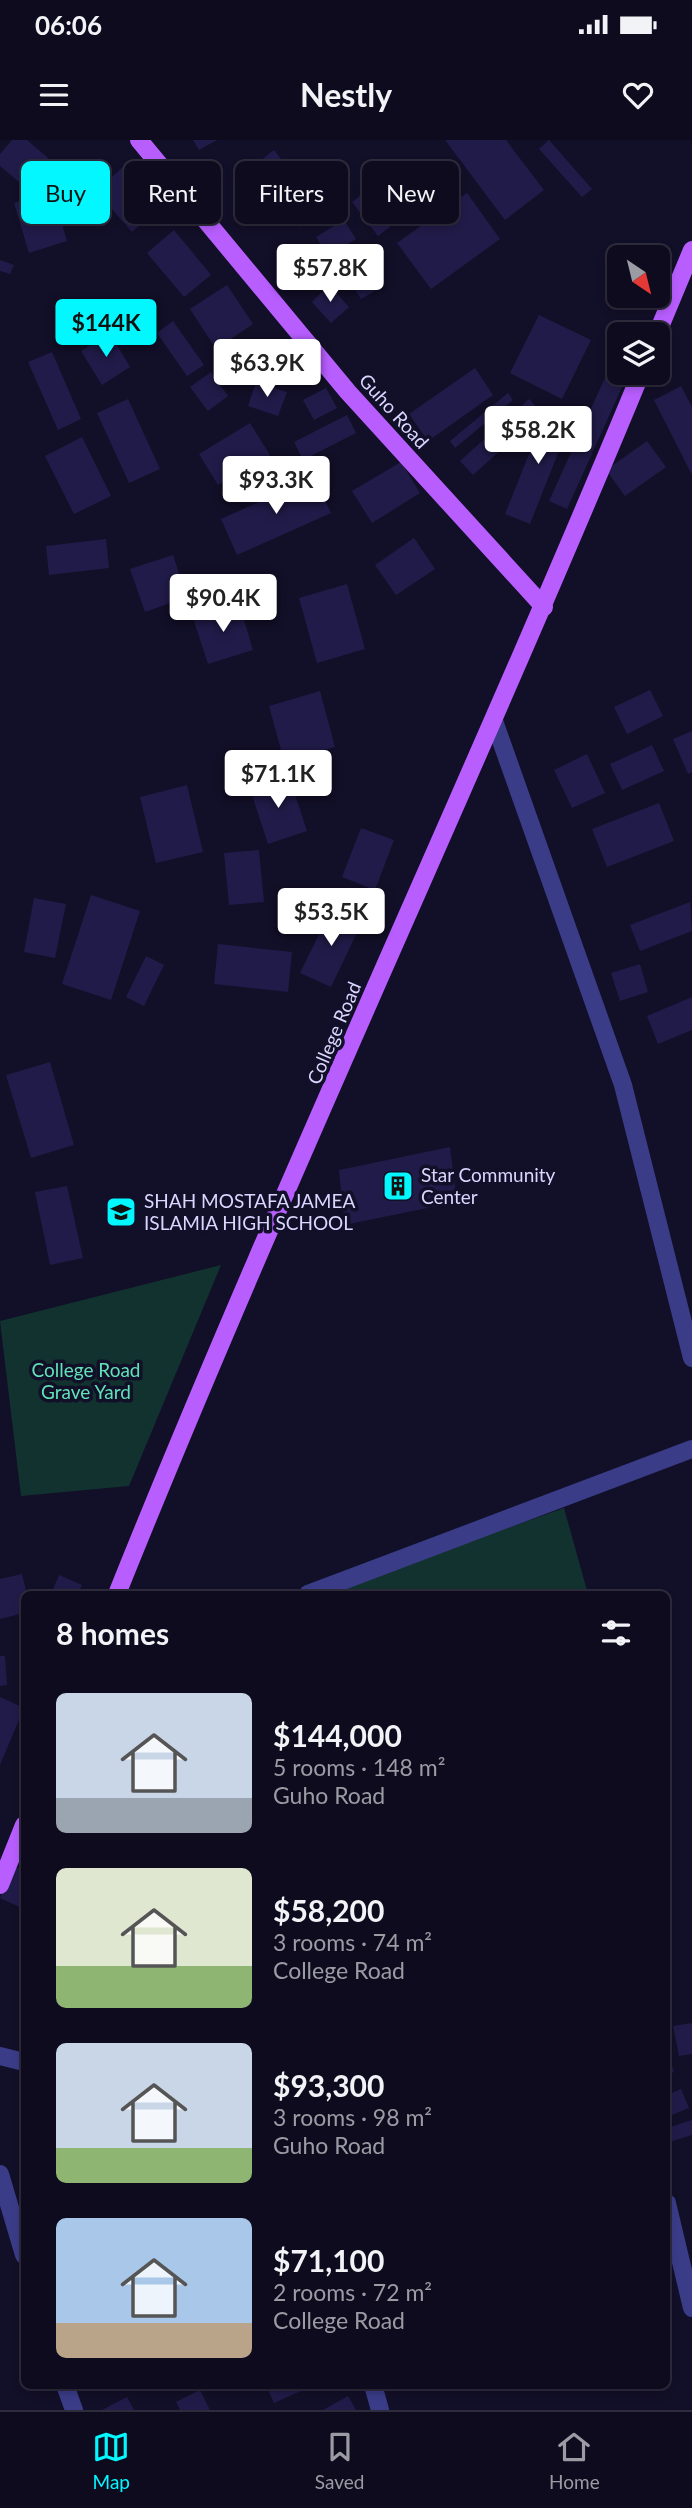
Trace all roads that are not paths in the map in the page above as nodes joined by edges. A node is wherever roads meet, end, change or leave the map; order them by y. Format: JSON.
{"nodes":[{"id":1,"x":139,"y":140,"type":"edge"},
{"id":2,"x":692,"y":250,"type":"edge"},
{"id":3,"x":662,"y":322,"type":"edge"},
{"id":4,"x":636,"y":385,"type":"edge"},
{"id":5,"x":544,"y":607,"type":"junction"},
{"id":6,"x":494,"y":721,"type":"junction"},
{"id":7,"x":692,"y":1358,"type":"edge"},
{"id":8,"x":692,"y":1449,"type":"edge"},
{"id":9,"x":118,"y":1591,"type":"edge"},
{"id":10,"x":317,"y":1591,"type":"edge"},
{"id":11,"x":21,"y":1832,"type":"edge"},
{"id":12,"x":0,"y":1885,"type":"edge"},
{"id":13,"x":0,"y":2056,"type":"edge"},
{"id":14,"x":21,"y":2061,"type":"edge"},
{"id":15,"x":0,"y":2174,"type":"edge"},
{"id":16,"x":670,"y":2216,"type":"edge"},
{"id":17,"x":21,"y":2245,"type":"edge"},
{"id":18,"x":692,"y":2308,"type":"edge"},
{"id":19,"x":66,"y":2389,"type":"edge"},
{"id":20,"x":374,"y":2389,"type":"edge"},
{"id":21,"x":74,"y":2410,"type":"edge"},
{"id":22,"x":380,"y":2410,"type":"edge"}],
"edges":[{"from":1,"to":5,"type":"main road","name":"Guho Road"},
{"from":2,"to":3,"type":"main road"},
{"from":4,"to":5,"type":"main road","name":"College Road"},
{"from":5,"to":6,"type":"main road","name":"College Road"},
{"from":6,"to":7,"type":"street"},
{"from":6,"to":9,"type":"main road","name":"College Road"},
{"from":8,"to":10,"type":"street"},
{"from":11,"to":12,"type":"main road"},
{"from":13,"to":14,"type":"street"},
{"from":15,"to":17,"type":"street"},
{"from":16,"to":18,"type":"street"},
{"from":19,"to":21,"type":"street"},
{"from":20,"to":22,"type":"street"}]}
